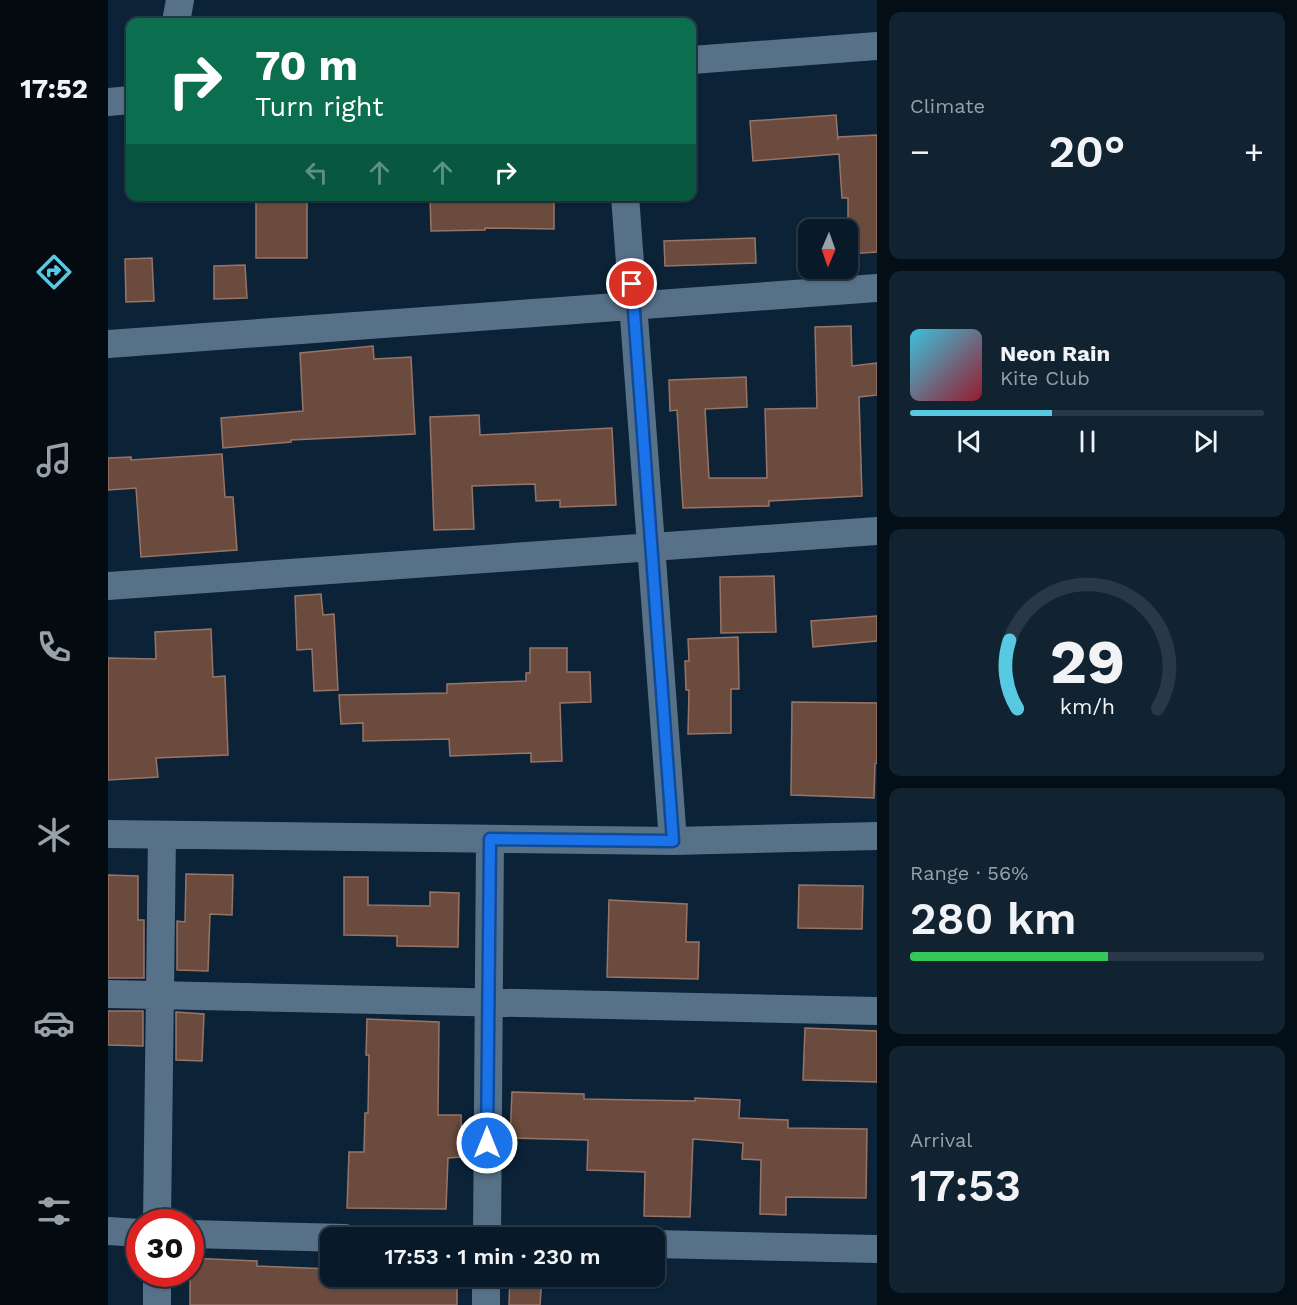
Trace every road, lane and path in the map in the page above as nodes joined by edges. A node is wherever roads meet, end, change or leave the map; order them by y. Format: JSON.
{"nodes":[{"id":1,"x":180,"y":0,"type":"edge"},
{"id":2,"x":177,"y":18,"type":"edge"},
{"id":3,"x":877,"y":46,"type":"edge"},
{"id":4,"x":696,"y":60,"type":"edge"},
{"id":5,"x":126,"y":100,"type":"edge"},
{"id":6,"x":108,"y":102,"type":"edge"},
{"id":7,"x":625,"y":201,"type":"edge"},
{"id":8,"x":877,"y":288,"type":"edge"},
{"id":9,"x":633,"y":306,"type":"junction"},
{"id":10,"x":108,"y":344,"type":"edge"},
{"id":11,"x":877,"y":531,"type":"edge"},
{"id":12,"x":651,"y":547,"type":"junction"},
{"id":13,"x":108,"y":586,"type":"edge"},
{"id":14,"x":108,"y":834,"type":"edge"},
{"id":15,"x":162,"y":835,"type":"junction"},
{"id":16,"x":877,"y":836,"type":"edge"},
{"id":17,"x":490,"y":839,"type":"junction"},
{"id":18,"x":673,"y":841,"type":"junction"},
{"id":19,"x":108,"y":994,"type":"edge"},
{"id":20,"x":159,"y":995,"type":"junction"},
{"id":21,"x":488,"y":1002,"type":"junction"},
{"id":22,"x":877,"y":1011,"type":"edge"},
{"id":23,"x":157,"y":1209,"type":"edge"},
{"id":24,"x":487,"y":1227,"type":"edge"},
{"id":25,"x":108,"y":1231,"type":"edge"},
{"id":26,"x":126,"y":1232,"type":"edge"},
{"id":27,"x":204,"y":1234,"type":"edge"},
{"id":28,"x":320,"y":1237,"type":"edge"},
{"id":29,"x":665,"y":1244,"type":"edge"},
{"id":30,"x":877,"y":1249,"type":"edge"},
{"id":31,"x":157,"y":1287,"type":"edge"},
{"id":32,"x":486,"y":1287,"type":"edge"},
{"id":33,"x":157,"y":1305,"type":"edge"},
{"id":34,"x":486,"y":1305,"type":"edge"}],
"edges":[{"from":1,"to":2,"type":"street"},
{"from":3,"to":4,"type":"street"},
{"from":5,"to":6,"type":"street"},
{"from":7,"to":9,"type":"street"},
{"from":8,"to":9,"type":"street"},
{"from":9,"to":10,"type":"street"},
{"from":9,"to":12,"type":"street"},
{"from":11,"to":12,"type":"street"},
{"from":12,"to":13,"type":"street"},
{"from":12,"to":18,"type":"street"},
{"from":14,"to":15,"type":"street"},
{"from":15,"to":17,"type":"street"},
{"from":15,"to":20,"type":"street"},
{"from":16,"to":18,"type":"street"},
{"from":17,"to":18,"type":"street"},
{"from":17,"to":21,"type":"street"},
{"from":19,"to":20,"type":"street"},
{"from":20,"to":21,"type":"street"},
{"from":20,"to":23,"type":"street"},
{"from":21,"to":22,"type":"street"},
{"from":21,"to":24,"type":"street"},
{"from":25,"to":26,"type":"street"},
{"from":27,"to":28,"type":"street"},
{"from":29,"to":30,"type":"street"},
{"from":31,"to":33,"type":"street"},
{"from":32,"to":34,"type":"street"}]}
